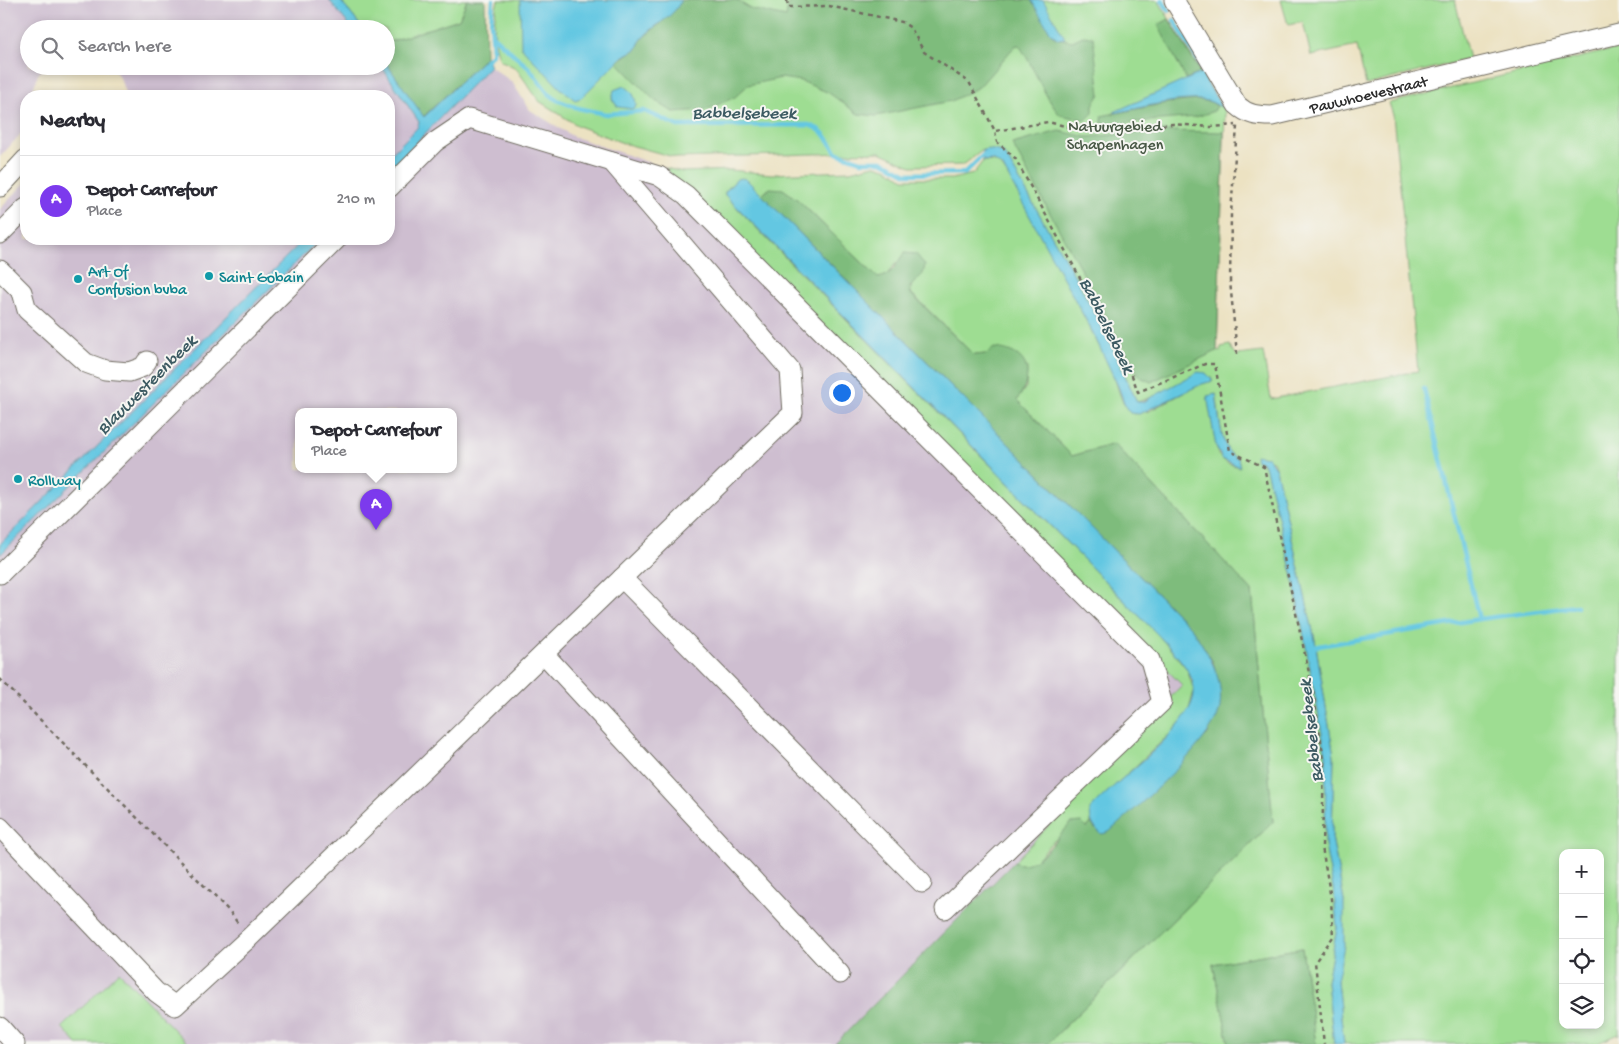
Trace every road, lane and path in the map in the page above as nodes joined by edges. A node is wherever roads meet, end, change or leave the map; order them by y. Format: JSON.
{"nodes":[{"id":1,"x":786,"y":0,"type":"edge"},
{"id":2,"x":1174,"y":0,"type":"edge"},
{"id":3,"x":1619,"y":34,"type":"edge"},
{"id":4,"x":1241,"y":118,"type":"junction"},
{"id":5,"x":995,"y":132,"type":"junction"},
{"id":6,"x":612,"y":162,"type":"junction"},
{"id":7,"x":20,"y":165,"type":"edge"},
{"id":8,"x":395,"y":182,"type":"edge"},
{"id":9,"x":0,"y":186,"type":"edge"},
{"id":10,"x":20,"y":214,"type":"edge"},
{"id":11,"x":0,"y":234,"type":"edge"},
{"id":12,"x":331,"y":245,"type":"edge"},
{"id":13,"x":0,"y":270,"type":"edge"},
{"id":14,"x":1237,"y":354,"type":"dead end"},
{"id":15,"x":147,"y":361,"type":"dead end"},
{"id":16,"x":0,"y":574,"type":"edge"},
{"id":17,"x":622,"y":578,"type":"junction"},
{"id":18,"x":544,"y":654,"type":"junction"},
{"id":19,"x":0,"y":679,"type":"edge"},
{"id":20,"x":0,"y":827,"type":"edge"},
{"id":21,"x":922,"y":883,"type":"dead end"},
{"id":22,"x":945,"y":909,"type":"dead end"},
{"id":23,"x":249,"y":938,"type":"junction"},
{"id":24,"x":840,"y":974,"type":"dead end"},
{"id":25,"x":1324,"y":1044,"type":"edge"}],
"edges":[{"from":1,"to":5,"type":"path"},
{"from":2,"to":4,"type":"street"},
{"from":3,"to":4,"type":"street","name":"Pauwhoevestraat"},
{"from":4,"to":5,"type":"path"},
{"from":4,"to":14,"type":"path"},
{"from":5,"to":25,"type":"path"},
{"from":6,"to":8,"type":"street"},
{"from":6,"to":17,"type":"street"},
{"from":6,"to":22,"type":"street"},
{"from":7,"to":9,"type":"street"},
{"from":10,"to":11,"type":"street"},
{"from":12,"to":16,"type":"street"},
{"from":13,"to":15,"type":"street"},
{"from":17,"to":18,"type":"street"},
{"from":17,"to":21,"type":"street"},
{"from":18,"to":23,"type":"street"},
{"from":18,"to":24,"type":"street"},
{"from":19,"to":23,"type":"path"},
{"from":20,"to":23,"type":"street"}]}
